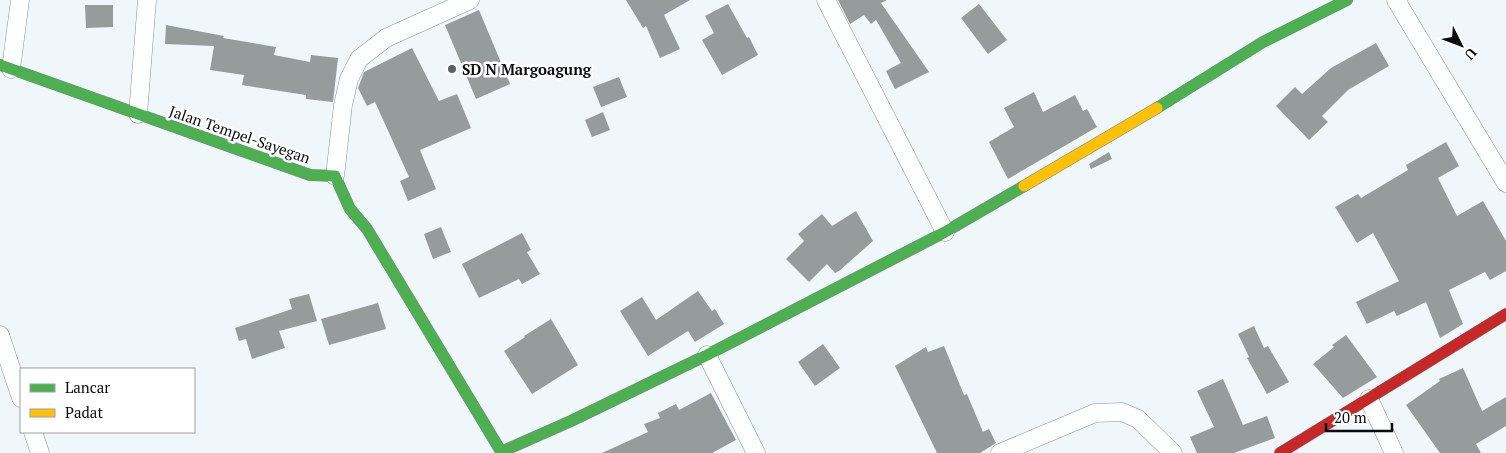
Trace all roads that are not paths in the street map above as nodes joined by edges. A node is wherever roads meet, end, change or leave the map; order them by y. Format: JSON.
{"nodes":[{"id":1,"x":20,"y":0,"type":"edge"},
{"id":2,"x":147,"y":0,"type":"edge"},
{"id":3,"x":470,"y":0,"type":"edge"},
{"id":4,"x":826,"y":0,"type":"edge"},
{"id":5,"x":1347,"y":0,"type":"edge"},
{"id":6,"x":1396,"y":0,"type":"edge"},
{"id":7,"x":5,"y":67,"type":"edge"},
{"id":8,"x":138,"y":114,"type":"junction"},
{"id":9,"x":1504,"y":173,"type":"edge"},
{"id":10,"x":335,"y":176,"type":"junction"},
{"id":11,"x":945,"y":232,"type":"junction"},
{"id":12,"x":1506,"y":314,"type":"edge"},
{"id":13,"x":0,"y":334,"type":"edge"},
{"id":14,"x":707,"y":355,"type":"junction"},
{"id":15,"x":20,"y":395,"type":"edge"},
{"id":16,"x":1369,"y":399,"type":"junction"},
{"id":17,"x":33,"y":433,"type":"edge"},
{"id":18,"x":502,"y":452,"type":"edge"},
{"id":19,"x":40,"y":453,"type":"edge"},
{"id":20,"x":756,"y":453,"type":"edge"},
{"id":21,"x":1000,"y":453,"type":"edge"},
{"id":22,"x":1173,"y":453,"type":"edge"},
{"id":23,"x":1280,"y":453,"type":"edge"},
{"id":24,"x":1394,"y":453,"type":"edge"}],
"edges":[{"from":1,"to":7,"type":"street"},
{"from":2,"to":8,"type":"street"},
{"from":3,"to":10,"type":"street"},
{"from":4,"to":11,"type":"street"},
{"from":5,"to":11,"type":"street"},
{"from":6,"to":9,"type":"street"},
{"from":7,"to":8,"type":"street","name":"Jalan Tempel-Sayegan"},
{"from":8,"to":10,"type":"street","name":"Jalan Tempel-Sayegan"},
{"from":10,"to":18,"type":"street"},
{"from":11,"to":14,"type":"street"},
{"from":12,"to":16,"type":"street"},
{"from":13,"to":15,"type":"street"},
{"from":14,"to":18,"type":"street"},
{"from":14,"to":20,"type":"street"},
{"from":16,"to":23,"type":"street"},
{"from":16,"to":24,"type":"street"},
{"from":17,"to":19,"type":"street"},
{"from":21,"to":22,"type":"street"}]}
